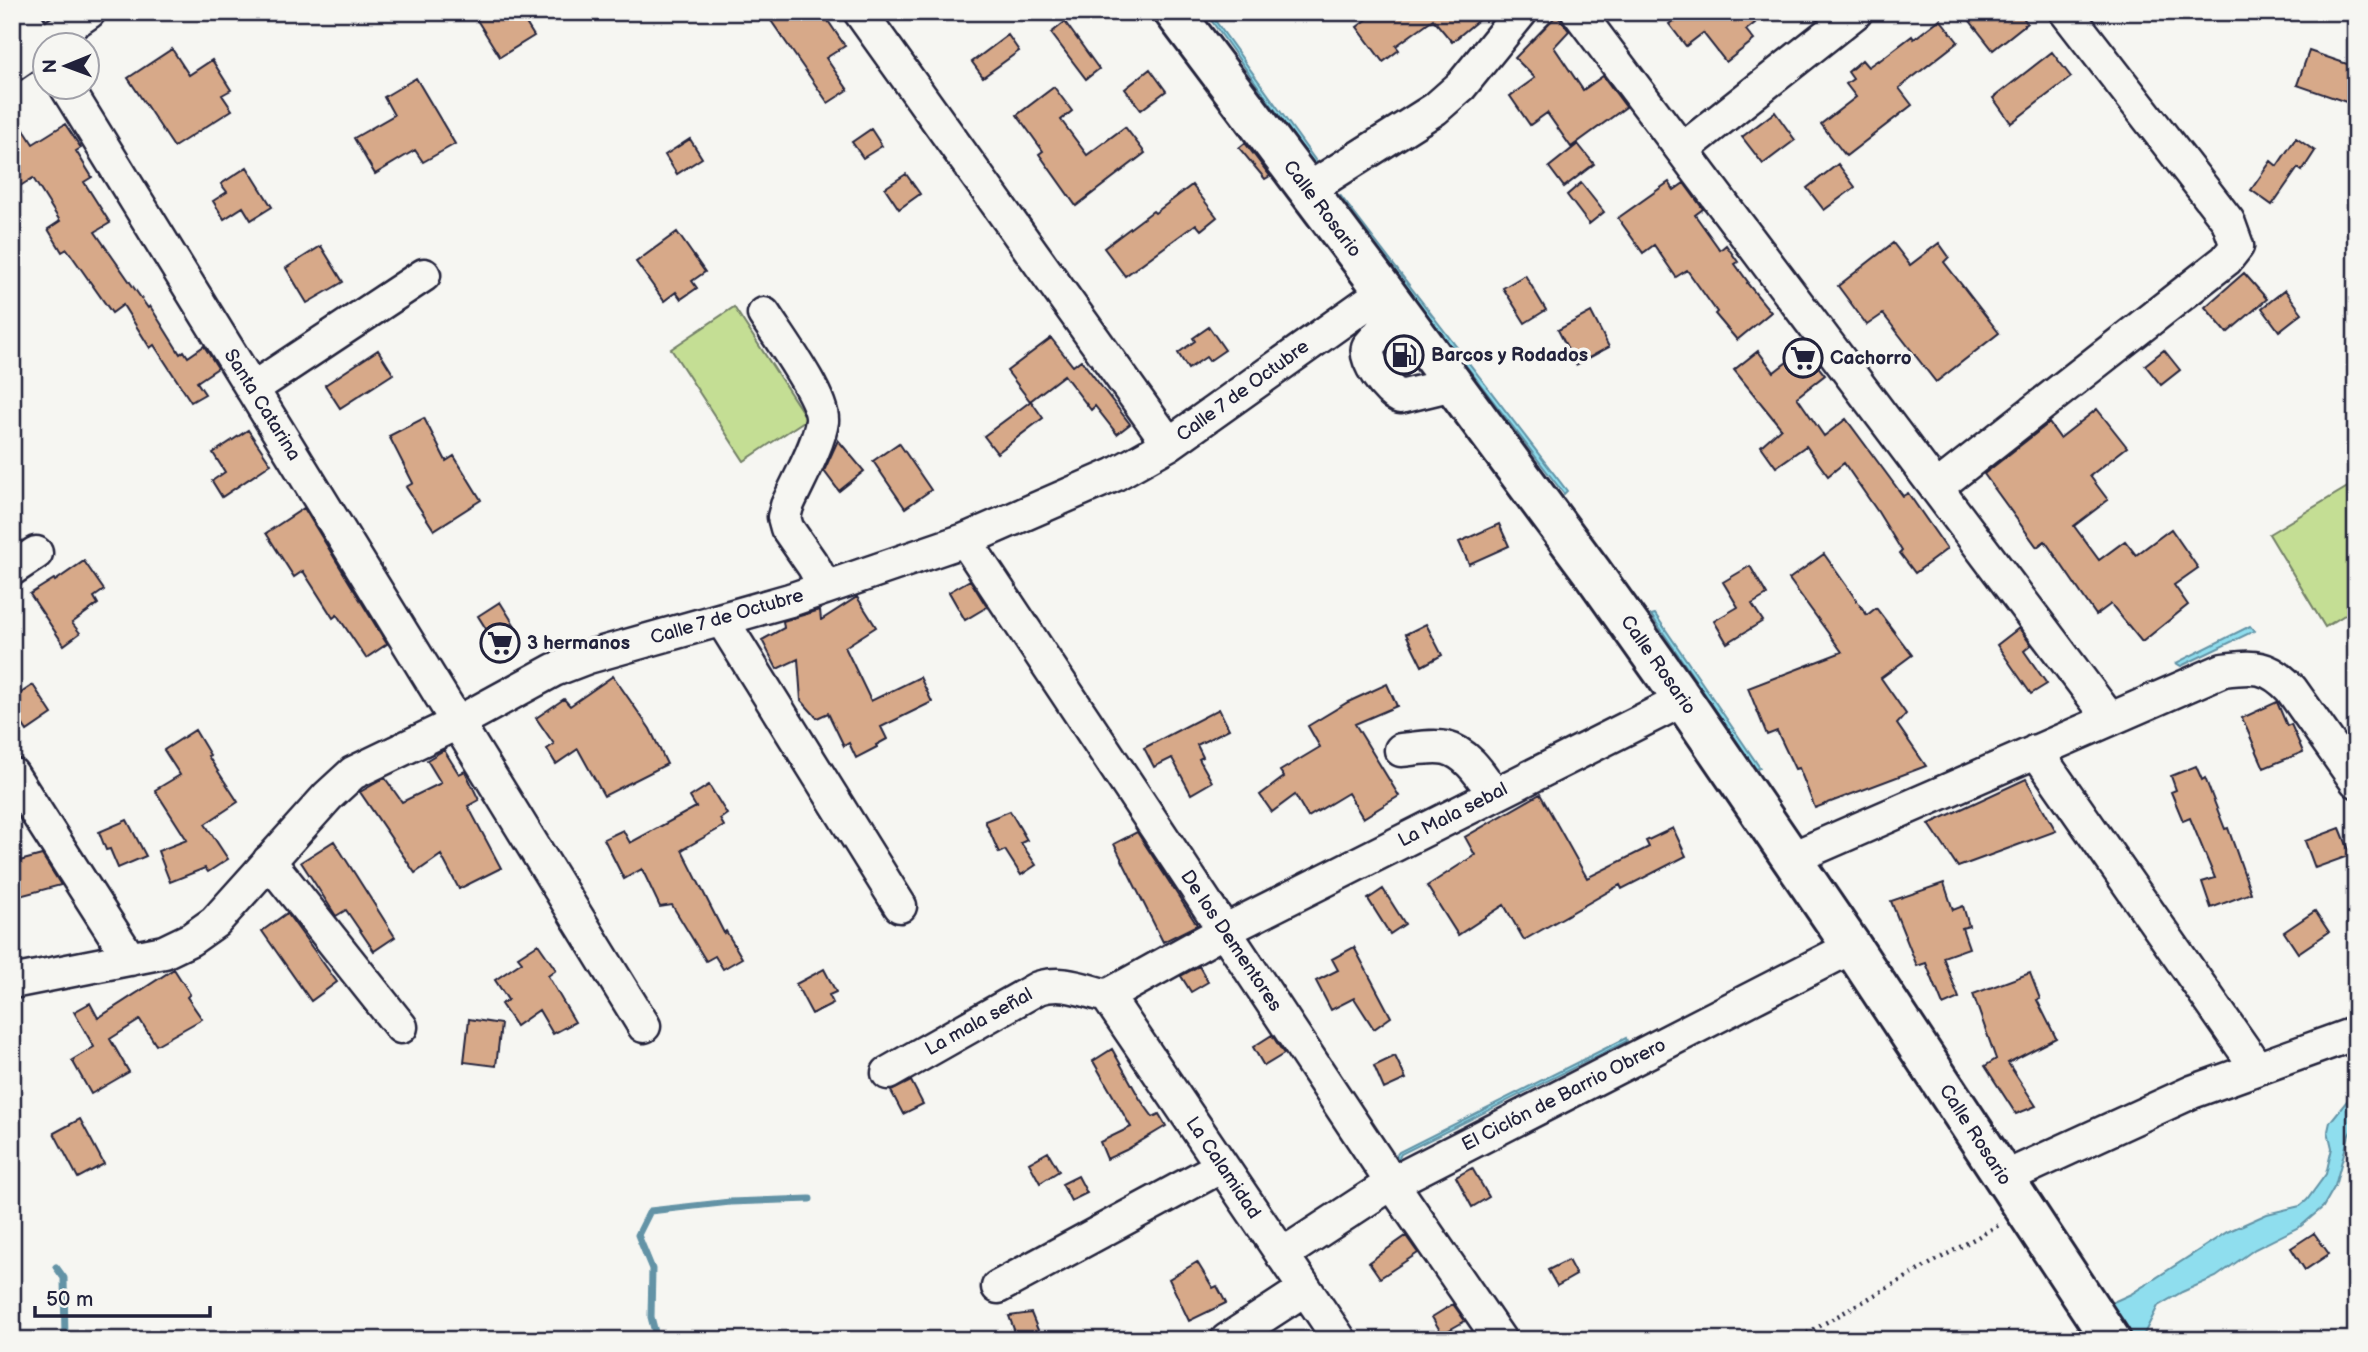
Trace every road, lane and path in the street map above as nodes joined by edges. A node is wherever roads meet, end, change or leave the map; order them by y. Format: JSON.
{"nodes":[{"id":1,"x":20,"y":12,"type":"edge"},
{"id":2,"x":89,"y":12,"type":"edge"},
{"id":3,"x":860,"y":12,"type":"edge"},
{"id":4,"x":1174,"y":12,"type":"edge"},
{"id":5,"x":1521,"y":12,"type":"edge"},
{"id":6,"x":1578,"y":12,"type":"edge"},
{"id":7,"x":1856,"y":12,"type":"edge"},
{"id":8,"x":2066,"y":12,"type":"edge"},
{"id":9,"x":32,"y":32,"type":"edge"},
{"id":10,"x":64,"y":32,"type":"edge"},
{"id":11,"x":32,"y":55,"type":"edge"},
{"id":12,"x":12,"y":65,"type":"edge"},
{"id":13,"x":76,"y":102,"type":"edge"},
{"id":14,"x":1682,"y":150,"type":"junction"},
{"id":15,"x":1307,"y":190,"type":"junction"},
{"id":16,"x":424,"y":275,"type":"dead end"},
{"id":17,"x":1391,"y":301,"type":"junction"},
{"id":18,"x":764,"y":314,"type":"dead end"},
{"id":19,"x":1453,"y":384,"type":"junction"},
{"id":20,"x":252,"y":388,"type":"junction"},
{"id":21,"x":1169,"y":444,"type":"junction"},
{"id":22,"x":1936,"y":488,"type":"junction"},
{"id":23,"x":965,"y":540,"type":"junction"},
{"id":24,"x":825,"y":588,"type":"junction"},
{"id":25,"x":722,"y":620,"type":"junction"},
{"id":26,"x":1683,"y":700,"type":"junction"},
{"id":27,"x":2110,"y":719,"type":"junction"},
{"id":28,"x":457,"y":723,"type":"junction"},
{"id":29,"x":1401,"y":750,"type":"dead end"},
{"id":30,"x":2036,"y":751,"type":"junction"},
{"id":31,"x":12,"y":774,"type":"edge"},
{"id":32,"x":2356,"y":781,"type":"edge"},
{"id":33,"x":1494,"y":794,"type":"junction"},
{"id":34,"x":1790,"y":859,"type":"junction"},
{"id":35,"x":269,"y":861,"type":"junction"},
{"id":36,"x":900,"y":906,"type":"dead end"},
{"id":37,"x":1224,"y":931,"type":"junction"},
{"id":38,"x":1852,"y":947,"type":"junction"},
{"id":39,"x":130,"y":960,"type":"junction"},
{"id":40,"x":12,"y":982,"type":"edge"},
{"id":41,"x":1107,"y":996,"type":"junction"},
{"id":42,"x":644,"y":1026,"type":"dead end"},
{"id":43,"x":401,"y":1027,"type":"dead end"},
{"id":44,"x":2356,"y":1033,"type":"edge"},
{"id":45,"x":2258,"y":1068,"type":"junction"},
{"id":46,"x":888,"y":1073,"type":"dead end"},
{"id":47,"x":1222,"y":1166,"type":"junction"},
{"id":48,"x":2004,"y":1178,"type":"junction"},
{"id":49,"x":1392,"y":1184,"type":"junction"},
{"id":50,"x":1983,"y":1235,"type":"dead end"},
{"id":51,"x":1282,"y":1255,"type":"junction"},
{"id":52,"x":998,"y":1287,"type":"dead end"},
{"id":53,"x":1305,"y":1289,"type":"junction"},
{"id":54,"x":1227,"y":1340,"type":"edge"},
{"id":55,"x":1340,"y":1340,"type":"edge"},
{"id":56,"x":1500,"y":1340,"type":"edge"},
{"id":57,"x":1796,"y":1340,"type":"edge"},
{"id":58,"x":2111,"y":1340,"type":"edge"}],
"edges":[{"from":1,"to":9,"type":"street"},
{"from":2,"to":10,"type":"street"},
{"from":3,"to":21,"type":"street"},
{"from":4,"to":15,"type":"main road","name":"Calle Rosario"},
{"from":5,"to":15,"type":"street"},
{"from":6,"to":14,"type":"street"},
{"from":7,"to":14,"type":"street"},
{"from":8,"to":22,"type":"street"},
{"from":11,"to":12,"type":"street"},
{"from":13,"to":20,"type":"street","name":"Santa Catarina"},
{"from":14,"to":22,"type":"street"},
{"from":15,"to":17,"type":"main road","name":"Calle Rosario"},
{"from":16,"to":20,"type":"street"},
{"from":17,"to":19,"type":"main road","name":"Calle Rosario"},
{"from":17,"to":19,"type":"street"},
{"from":17,"to":21,"type":"street","name":"Calle 7 de Octubre"},
{"from":18,"to":24,"type":"street"},
{"from":19,"to":26,"type":"main road","name":"Calle Rosario"},
{"from":20,"to":28,"type":"street","name":"Santa Catarina"},
{"from":21,"to":23,"type":"street","name":"Calle 7 de Octubre"},
{"from":22,"to":27,"type":"street"},
{"from":23,"to":24,"type":"street","name":"Calle 7 de Octubre"},
{"from":23,"to":37,"type":"street","name":"De los Dementores"},
{"from":24,"to":25,"type":"street","name":"Calle 7 de Octubre"},
{"from":25,"to":28,"type":"street","name":"Calle 7 de Octubre"},
{"from":25,"to":36,"type":"street"},
{"from":26,"to":33,"type":"street","name":"La Mala sebal"},
{"from":26,"to":34,"type":"main road","name":"Calle Rosario"},
{"from":27,"to":30,"type":"street"},
{"from":27,"to":32,"type":"street"},
{"from":28,"to":35,"type":"street","name":"Calle 7 de Octubre"},
{"from":28,"to":42,"type":"street","name":"Santa Catarina"},
{"from":29,"to":33,"type":"street"},
{"from":30,"to":34,"type":"street"},
{"from":30,"to":45,"type":"street"},
{"from":31,"to":39,"type":"street"},
{"from":33,"to":37,"type":"street","name":"La Mala sebal"},
{"from":34,"to":38,"type":"main road","name":"Calle Rosario"},
{"from":35,"to":39,"type":"street","name":"Calle 7 de Octubre"},
{"from":35,"to":43,"type":"street"},
{"from":37,"to":41,"type":"street"},
{"from":37,"to":49,"type":"street","name":"De los Dementores"},
{"from":38,"to":48,"type":"main road","name":"Calle Rosario"},
{"from":38,"to":49,"type":"street","name":"El Ciclón de Barrio Obrero"},
{"from":39,"to":40,"type":"street","name":"Calle 7 de Octubre"},
{"from":41,"to":46,"type":"street","name":"La mala señal"},
{"from":41,"to":47,"type":"street","name":"La Calamidad"},
{"from":44,"to":45,"type":"street"},
{"from":45,"to":48,"type":"street"},
{"from":47,"to":51,"type":"street","name":"La Calamidad"},
{"from":47,"to":52,"type":"street"},
{"from":48,"to":58,"type":"main road","name":"Calle Rosario"},
{"from":49,"to":51,"type":"street","name":"El Ciclón de Barrio Obrero"},
{"from":49,"to":56,"type":"street","name":"De los Dementores"},
{"from":50,"to":57,"type":"path"},
{"from":51,"to":53,"type":"street","name":"La Calamidad"},
{"from":53,"to":54,"type":"street"},
{"from":53,"to":55,"type":"street","name":"La Calamidad"}]}
